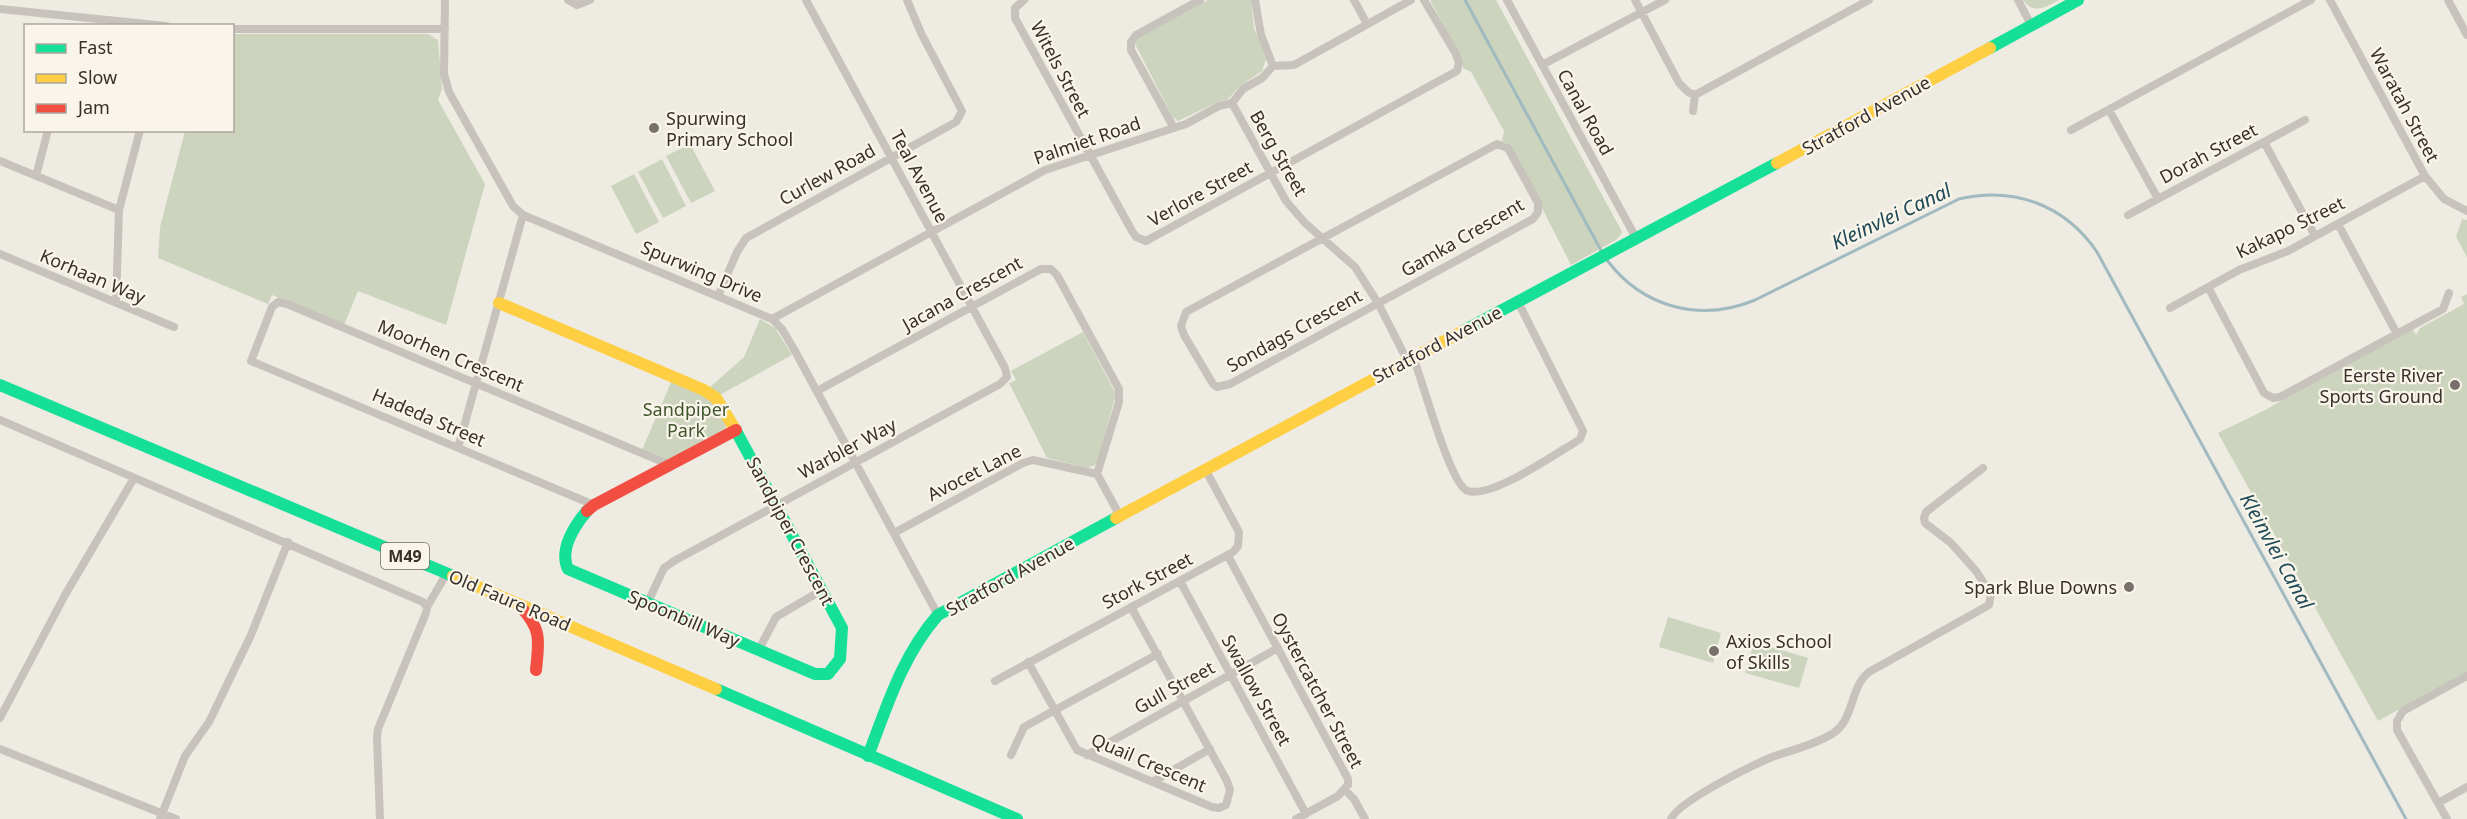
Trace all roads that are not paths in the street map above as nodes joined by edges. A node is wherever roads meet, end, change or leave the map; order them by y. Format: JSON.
{"nodes":[{"id":1,"x":445,"y":0,"type":"edge"},
{"id":2,"x":568,"y":0,"type":"edge"},
{"id":3,"x":590,"y":0,"type":"edge"},
{"id":4,"x":806,"y":0,"type":"edge"},
{"id":5,"x":907,"y":0,"type":"edge"},
{"id":6,"x":1024,"y":0,"type":"edge"},
{"id":7,"x":1200,"y":0,"type":"edge"},
{"id":8,"x":1255,"y":0,"type":"edge"},
{"id":9,"x":1354,"y":0,"type":"edge"},
{"id":10,"x":1411,"y":0,"type":"edge"},
{"id":11,"x":1507,"y":0,"type":"edge"},
{"id":12,"x":1635,"y":0,"type":"edge"},
{"id":13,"x":1665,"y":0,"type":"edge"},
{"id":14,"x":1869,"y":0,"type":"edge"},
{"id":15,"x":2018,"y":0,"type":"edge"},
{"id":16,"x":2078,"y":0,"type":"edge"},
{"id":17,"x":2311,"y":0,"type":"edge"},
{"id":18,"x":2330,"y":0,"type":"edge"},
{"id":19,"x":2448,"y":0,"type":"edge"},
{"id":20,"x":1426,"y":2,"type":"edge"},
{"id":21,"x":0,"y":9,"type":"edge"},
{"id":22,"x":1642,"y":14,"type":"junction"},
{"id":23,"x":79,"y":21,"type":"edge"},
{"id":24,"x":131,"y":24,"type":"edge"},
{"id":25,"x":1367,"y":24,"type":"junction"},
{"id":26,"x":2031,"y":26,"type":"junction"},
{"id":27,"x":234,"y":29,"type":"edge"},
{"id":28,"x":445,"y":29,"type":"junction"},
{"id":29,"x":2467,"y":35,"type":"edge"},
{"id":30,"x":1542,"y":65,"type":"junction"},
{"id":31,"x":1274,"y":66,"type":"junction"},
{"id":32,"x":1695,"y":94,"type":"junction"},
{"id":33,"x":1232,"y":103,"type":"junction"},
{"id":34,"x":2109,"y":110,"type":"junction"},
{"id":35,"x":1693,"y":111,"type":"dead end"},
{"id":36,"x":2305,"y":120,"type":"dead end"},
{"id":37,"x":1174,"y":128,"type":"junction"},
{"id":38,"x":2071,"y":130,"type":"dead end"},
{"id":39,"x":47,"y":132,"type":"edge"},
{"id":40,"x":139,"y":132,"type":"edge"},
{"id":41,"x":2264,"y":142,"type":"junction"},
{"id":42,"x":1089,"y":154,"type":"junction"},
{"id":43,"x":891,"y":158,"type":"junction"},
{"id":44,"x":0,"y":161,"type":"edge"},
{"id":45,"x":1269,"y":173,"type":"junction"},
{"id":46,"x":36,"y":176,"type":"junction"},
{"id":47,"x":2425,"y":176,"type":"junction"},
{"id":48,"x":2158,"y":199,"type":"junction"},
{"id":49,"x":119,"y":210,"type":"junction"},
{"id":50,"x":2467,"y":211,"type":"edge"},
{"id":51,"x":523,"y":215,"type":"junction"},
{"id":52,"x":2128,"y":215,"type":"dead end"},
{"id":53,"x":2338,"y":224,"type":"junction"},
{"id":54,"x":931,"y":231,"type":"junction"},
{"id":55,"x":2315,"y":236,"type":"junction"},
{"id":56,"x":1324,"y":238,"type":"junction"},
{"id":57,"x":1637,"y":240,"type":"junction"},
{"id":58,"x":0,"y":254,"type":"edge"},
{"id":59,"x":2208,"y":288,"type":"junction"},
{"id":60,"x":2450,"y":293,"type":"dead end"},
{"id":61,"x":718,"y":296,"type":"junction"},
{"id":62,"x":1518,"y":302,"type":"junction"},
{"id":63,"x":116,"y":303,"type":"junction"},
{"id":64,"x":500,"y":303,"type":"junction"},
{"id":65,"x":1378,"y":303,"type":"junction"},
{"id":66,"x":972,"y":306,"type":"junction"},
{"id":67,"x":2170,"y":308,"type":"dead end"},
{"id":68,"x":772,"y":319,"type":"junction"},
{"id":69,"x":174,"y":327,"type":"dead end"},
{"id":70,"x":2397,"y":334,"type":"junction"},
{"id":71,"x":1410,"y":358,"type":"junction"},
{"id":72,"x":251,"y":361,"type":"joint"},
{"id":73,"x":1005,"y":368,"type":"joint"},
{"id":74,"x":477,"y":383,"type":"junction"},
{"id":75,"x":0,"y":385,"type":"edge"},
{"id":76,"x":817,"y":391,"type":"junction"},
{"id":77,"x":0,"y":420,"type":"edge"},
{"id":78,"x":736,"y":430,"type":"junction"},
{"id":79,"x":458,"y":448,"type":"junction"},
{"id":80,"x":855,"y":462,"type":"junction"},
{"id":81,"x":670,"y":465,"type":"junction"},
{"id":82,"x":1983,"y":468,"type":"dead end"},
{"id":83,"x":1205,"y":469,"type":"junction"},
{"id":84,"x":1097,"y":474,"type":"junction"},
{"id":85,"x":134,"y":478,"type":"junction"},
{"id":86,"x":776,"y":504,"type":"junction"},
{"id":87,"x":594,"y":505,"type":"junction"},
{"id":88,"x":1120,"y":516,"type":"junction"},
{"id":89,"x":894,"y":533,"type":"junction"},
{"id":90,"x":288,"y":542,"type":"junction"},
{"id":91,"x":1228,"y":556,"type":"junction"},
{"id":92,"x":447,"y":573,"type":"junction"},
{"id":93,"x":1180,"y":582,"type":"junction"},
{"id":94,"x":822,"y":590,"type":"junction"},
{"id":95,"x":514,"y":601,"type":"junction"},
{"id":96,"x":648,"y":602,"type":"junction"},
{"id":97,"x":1131,"y":607,"type":"junction"},
{"id":98,"x":427,"y":608,"type":"junction"},
{"id":99,"x":938,"y":615,"type":"junction"},
{"id":100,"x":1278,"y":648,"type":"junction"},
{"id":101,"x":759,"y":649,"type":"junction"},
{"id":102,"x":1158,"y":654,"type":"junction"},
{"id":103,"x":1028,"y":662,"type":"junction"},
{"id":104,"x":536,"y":670,"type":"dead end"},
{"id":105,"x":815,"y":674,"type":"joint"},
{"id":106,"x":1229,"y":675,"type":"junction"},
{"id":107,"x":2467,"y":676,"type":"edge"},
{"id":108,"x":994,"y":681,"type":"dead end"},
{"id":109,"x":1184,"y":701,"type":"junction"},
{"id":110,"x":1053,"y":710,"type":"junction"},
{"id":111,"x":0,"y":718,"type":"edge"},
{"id":112,"x":0,"y":749,"type":"edge"},
{"id":113,"x":1210,"y":749,"type":"junction"},
{"id":114,"x":1011,"y":755,"type":"dead end"},
{"id":115,"x":1087,"y":755,"type":"junction"},
{"id":116,"x":868,"y":756,"type":"junction"},
{"id":117,"x":1154,"y":781,"type":"junction"},
{"id":118,"x":2467,"y":787,"type":"edge"},
{"id":119,"x":1345,"y":790,"type":"junction"},
{"id":120,"x":2438,"y":803,"type":"junction"},
{"id":121,"x":1306,"y":814,"type":"junction"},
{"id":122,"x":161,"y":816,"type":"edge"},
{"id":123,"x":176,"y":819,"type":"edge"},
{"id":124,"x":380,"y":819,"type":"edge"},
{"id":125,"x":1017,"y":819,"type":"edge"},
{"id":126,"x":1296,"y":819,"type":"edge"},
{"id":127,"x":1365,"y":819,"type":"edge"},
{"id":128,"x":1671,"y":819,"type":"edge"},
{"id":129,"x":2446,"y":819,"type":"edge"}],
"edges":[{"from":1,"to":28,"type":"street","name":"Spurwing Drive"},
{"from":2,"to":3,"type":"street"},
{"from":4,"to":43,"type":"street","name":"Teal Avenue"},
{"from":5,"to":43,"type":"street","name":"Curlew Road"},
{"from":6,"to":42,"type":"street","name":"Witels Street"},
{"from":7,"to":37,"type":"street"},
{"from":8,"to":31,"type":"street"},
{"from":9,"to":25,"type":"street"},
{"from":10,"to":25,"type":"street","name":"Palmiet Road"},
{"from":11,"to":30,"type":"street","name":"Canal Road"},
{"from":12,"to":22,"type":"street"},
{"from":13,"to":22,"type":"street"},
{"from":14,"to":32,"type":"street"},
{"from":15,"to":26,"type":"street"},
{"from":16,"to":26,"type":"street","name":"Stratford Avenue"},
{"from":17,"to":34,"type":"street"},
{"from":18,"to":47,"type":"street","name":"Waratah Street"},
{"from":19,"to":29,"type":"street"},
{"from":20,"to":45,"type":"street"},
{"from":21,"to":23,"type":"street"},
{"from":22,"to":30,"type":"street"},
{"from":22,"to":32,"type":"street"},
{"from":23,"to":24,"type":"street"},
{"from":25,"to":31,"type":"street","name":"Palmiet Road"},
{"from":26,"to":57,"type":"street","name":"Stratford Avenue"},
{"from":27,"to":28,"type":"street"},
{"from":28,"to":51,"type":"street","name":"Spurwing Drive"},
{"from":30,"to":57,"type":"street","name":"Canal Road"},
{"from":31,"to":33,"type":"street","name":"Palmiet Road"},
{"from":32,"to":35,"type":"street"},
{"from":33,"to":37,"type":"street","name":"Palmiet Road"},
{"from":33,"to":45,"type":"street","name":"Berg Street"},
{"from":34,"to":38,"type":"street"},
{"from":34,"to":48,"type":"street"},
{"from":36,"to":41,"type":"street","name":"Dorah Street"},
{"from":37,"to":42,"type":"street","name":"Palmiet Road"},
{"from":39,"to":46,"type":"street"},
{"from":40,"to":49,"type":"street"},
{"from":41,"to":48,"type":"street","name":"Dorah Street"},
{"from":41,"to":55,"type":"street"},
{"from":42,"to":45,"type":"street","name":"Verlore Street"},
{"from":42,"to":54,"type":"street","name":"Palmiet Road"},
{"from":43,"to":54,"type":"street","name":"Teal Avenue"},
{"from":43,"to":61,"type":"street","name":"Curlew Road"},
{"from":44,"to":46,"type":"street"},
{"from":45,"to":56,"type":"street","name":"Berg Street"},
{"from":46,"to":49,"type":"street"},
{"from":47,"to":50,"type":"street","name":"Waratah Street"},
{"from":47,"to":53,"type":"street","name":"Kakapo Street"},
{"from":48,"to":52,"type":"street","name":"Dorah Street"},
{"from":49,"to":63,"type":"street"},
{"from":51,"to":61,"type":"street","name":"Spurwing Drive"},
{"from":51,"to":64,"type":"street"},
{"from":53,"to":55,"type":"street","name":"Kakapo Street"},
{"from":53,"to":70,"type":"street"},
{"from":54,"to":66,"type":"street","name":"Teal Avenue"},
{"from":54,"to":68,"type":"street","name":"Palmiet Road"},
{"from":55,"to":59,"type":"street","name":"Kakapo Street"},
{"from":56,"to":65,"type":"street","name":"Berg Street"},
{"from":56,"to":65,"type":"street","name":"Sondags Crescent"},
{"from":56,"to":65,"type":"street","name":"Gamka Crescent"},
{"from":57,"to":62,"type":"street","name":"Stratford Avenue"},
{"from":58,"to":63,"type":"street","name":"Korhaan Way"},
{"from":59,"to":67,"type":"street","name":"Kakapo Street"},
{"from":59,"to":70,"type":"street"},
{"from":60,"to":70,"type":"street"},
{"from":61,"to":68,"type":"street","name":"Spurwing Drive"},
{"from":62,"to":71,"type":"street","name":"Stratford Avenue"},
{"from":62,"to":71,"type":"street","name":"Berg Street"},
{"from":63,"to":69,"type":"street","name":"Korhaan Way"},
{"from":64,"to":74,"type":"street"},
{"from":64,"to":78,"type":"street","name":"Sandpiper Crescent"},
{"from":65,"to":71,"type":"street","name":"Berg Street"},
{"from":66,"to":73,"type":"street","name":"Teal Avenue"},
{"from":66,"to":76,"type":"street","name":"Jacana Crescent"},
{"from":66,"to":84,"type":"street","name":"Jacana Crescent"},
{"from":68,"to":76,"type":"street","name":"Spurwing Drive"},
{"from":71,"to":83,"type":"street","name":"Stratford Avenue"},
{"from":72,"to":74,"type":"street","name":"Moorhen Crescent"},
{"from":72,"to":79,"type":"street","name":"Hadeda Street"},
{"from":73,"to":80,"type":"street","name":"Warbler Way"},
{"from":74,"to":79,"type":"street"},
{"from":74,"to":81,"type":"street","name":"Moorhen Crescent"},
{"from":75,"to":92,"type":"street","name":"Old Faure Road","number":"M49"},
{"from":76,"to":80,"type":"street","name":"Spurwing Drive"},
{"from":77,"to":85,"type":"street"},
{"from":78,"to":81,"type":"street"},
{"from":78,"to":86,"type":"street","name":"Sandpiper Crescent"},
{"from":79,"to":87,"type":"street","name":"Hadeda Street"},
{"from":80,"to":86,"type":"street","name":"Warbler Way"},
{"from":80,"to":89,"type":"street","name":"Spurwing Drive"},
{"from":81,"to":87,"type":"street"},
{"from":82,"to":128,"type":"street"},
{"from":83,"to":88,"type":"street","name":"Stratford Avenue"},
{"from":83,"to":91,"type":"street"},
{"from":84,"to":88,"type":"street"},
{"from":84,"to":89,"type":"street","name":"Avocet Lane"},
{"from":85,"to":90,"type":"street"},
{"from":85,"to":111,"type":"street"},
{"from":86,"to":94,"type":"street","name":"Sandpiper Crescent"},
{"from":86,"to":96,"type":"street","name":"Warbler Way"},
{"from":87,"to":96,"type":"street","name":"Spoonbill Way"},
{"from":88,"to":99,"type":"street","name":"Stratford Avenue"},
{"from":89,"to":99,"type":"street","name":"Spurwing Drive"},
{"from":90,"to":98,"type":"street"},
{"from":90,"to":122,"type":"street"},
{"from":91,"to":93,"type":"street","name":"Stork Street"},
{"from":91,"to":100,"type":"street","name":"Oystercatcher Street"},
{"from":92,"to":95,"type":"street","name":"Old Faure Road","number":"M49"},
{"from":92,"to":98,"type":"street"},
{"from":93,"to":97,"type":"street","name":"Stork Street"},
{"from":93,"to":106,"type":"street","name":"Swallow Street"},
{"from":94,"to":101,"type":"street"},
{"from":94,"to":105,"type":"street","name":"Sandpiper Crescent"},
{"from":95,"to":104,"type":"street"},
{"from":95,"to":116,"type":"street","name":"Old Faure Road","number":"M49"},
{"from":96,"to":101,"type":"street","name":"Spoonbill Way"},
{"from":97,"to":102,"type":"street","name":"Quail Crescent"},
{"from":97,"to":103,"type":"street","name":"Stork Street"},
{"from":98,"to":124,"type":"street"},
{"from":99,"to":116,"type":"street","name":"Stratford Avenue"},
{"from":100,"to":106,"type":"street","name":"Gull Street"},
{"from":100,"to":119,"type":"street","name":"Oystercatcher Street"},
{"from":101,"to":105,"type":"street","name":"Spoonbill Way"},
{"from":102,"to":109,"type":"street","name":"Quail Crescent"},
{"from":102,"to":110,"type":"street"},
{"from":103,"to":108,"type":"street","name":"Stork Street"},
{"from":103,"to":110,"type":"street","name":"Quail Crescent"},
{"from":106,"to":109,"type":"street","name":"Gull Street"},
{"from":106,"to":121,"type":"street","name":"Swallow Street"},
{"from":107,"to":120,"type":"street"},
{"from":109,"to":113,"type":"street","name":"Quail Crescent"},
{"from":109,"to":115,"type":"street","name":"Gull Street"},
{"from":110,"to":114,"type":"street"},
{"from":110,"to":115,"type":"street","name":"Quail Crescent"},
{"from":112,"to":122,"type":"street"},
{"from":113,"to":117,"type":"street"},
{"from":113,"to":117,"type":"street","name":"Quail Crescent"},
{"from":115,"to":117,"type":"street","name":"Quail Crescent"},
{"from":116,"to":125,"type":"street","name":"Old Faure Road","number":"M49"},
{"from":118,"to":120,"type":"street"},
{"from":119,"to":121,"type":"street","name":"Oystercatcher Street"},
{"from":119,"to":127,"type":"street"},
{"from":120,"to":129,"type":"street"},
{"from":121,"to":126,"type":"street","name":"Oystercatcher Street"},
{"from":122,"to":123,"type":"street"}]}
